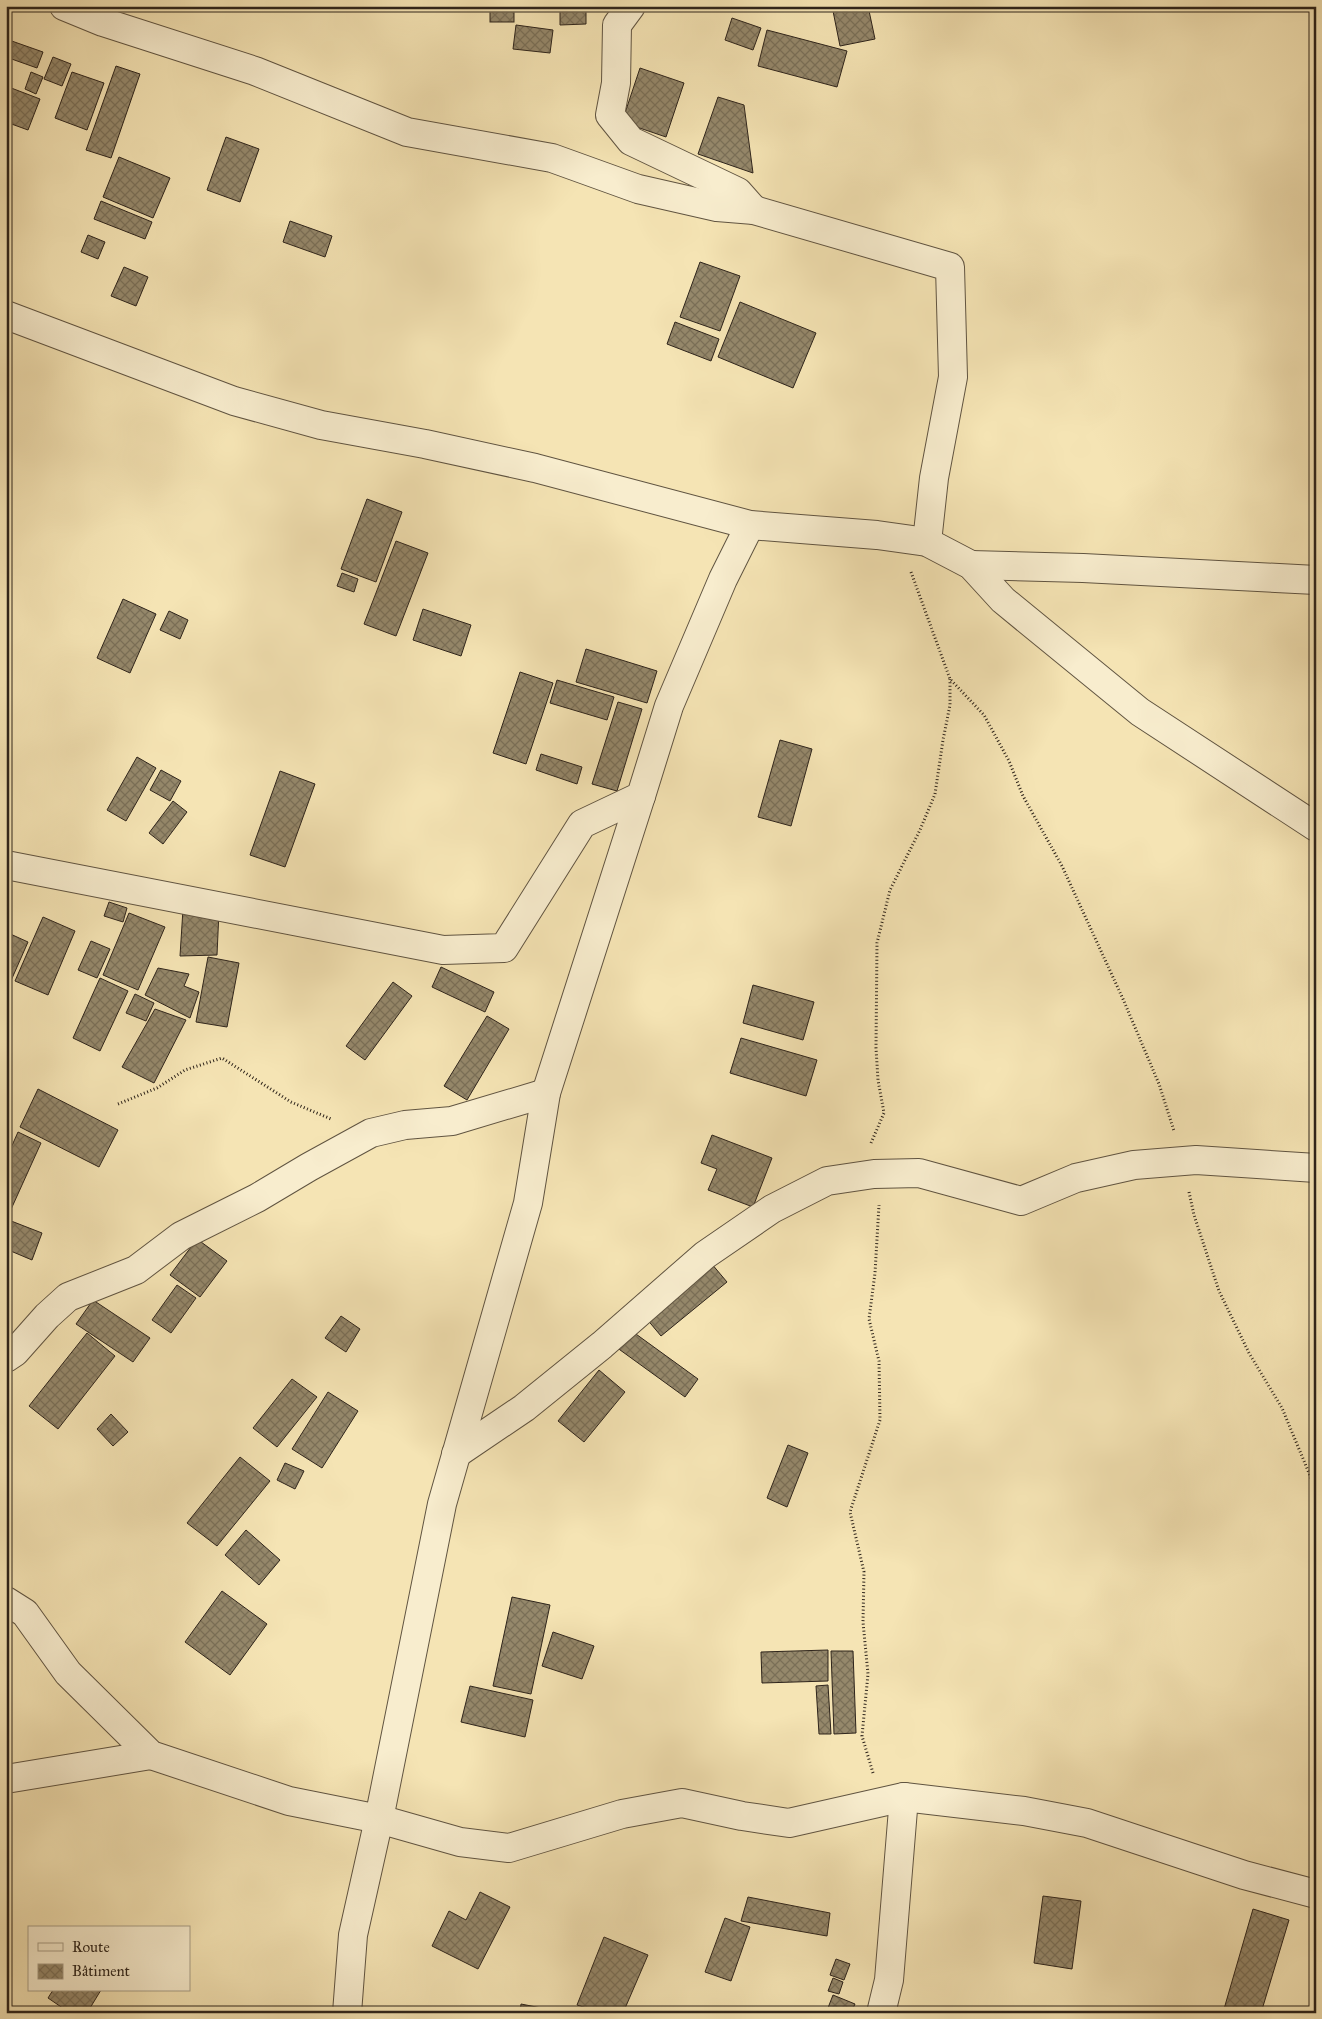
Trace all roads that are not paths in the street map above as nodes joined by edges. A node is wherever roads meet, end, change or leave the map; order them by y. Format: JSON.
{"nodes":[{"id":1,"x":64,"y":6,"type":"edge"},
{"id":2,"x":631,"y":6,"type":"edge"},
{"id":3,"x":754,"y":210,"type":"junction"},
{"id":4,"x":6,"y":315,"type":"edge"},
{"id":5,"x":750,"y":525,"type":"junction"},
{"id":6,"x":927,"y":542,"type":"junction"},
{"id":7,"x":971,"y":565,"type":"junction"},
{"id":8,"x":1316,"y":580,"type":"edge"},
{"id":9,"x":641,"y":796,"type":"junction"},
{"id":10,"x":1316,"y":827,"type":"edge"},
{"id":11,"x":6,"y":864,"type":"edge"},
{"id":12,"x":546,"y":1093,"type":"junction"},
{"id":13,"x":1316,"y":1168,"type":"edge"},
{"id":14,"x":6,"y":1358,"type":"edge"},
{"id":15,"x":456,"y":1454,"type":"junction"},
{"id":16,"x":6,"y":1601,"type":"edge"},
{"id":17,"x":151,"y":1754,"type":"junction"},
{"id":18,"x":6,"y":1779,"type":"edge"},
{"id":19,"x":895,"y":1798,"type":"junction"},
{"id":20,"x":379,"y":1819,"type":"junction"},
{"id":21,"x":1316,"y":1894,"type":"edge"},
{"id":22,"x":347,"y":2013,"type":"edge"},
{"id":23,"x":881,"y":2013,"type":"edge"}],
"edges":[{"from":1,"to":3,"type":"street"},
{"from":2,"to":3,"type":"street"},
{"from":3,"to":6,"type":"street"},
{"from":4,"to":5,"type":"street"},
{"from":5,"to":6,"type":"street"},
{"from":5,"to":9,"type":"street"},
{"from":6,"to":7,"type":"street"},
{"from":7,"to":8,"type":"street"},
{"from":7,"to":10,"type":"street"},
{"from":9,"to":11,"type":"street"},
{"from":9,"to":12,"type":"street"},
{"from":12,"to":14,"type":"street"},
{"from":12,"to":15,"type":"street"},
{"from":13,"to":15,"type":"street"},
{"from":15,"to":20,"type":"street"},
{"from":16,"to":17,"type":"street"},
{"from":17,"to":18,"type":"street"},
{"from":17,"to":20,"type":"street"},
{"from":19,"to":20,"type":"street"},
{"from":19,"to":21,"type":"street"},
{"from":19,"to":23,"type":"street"},
{"from":20,"to":22,"type":"street"}]}
